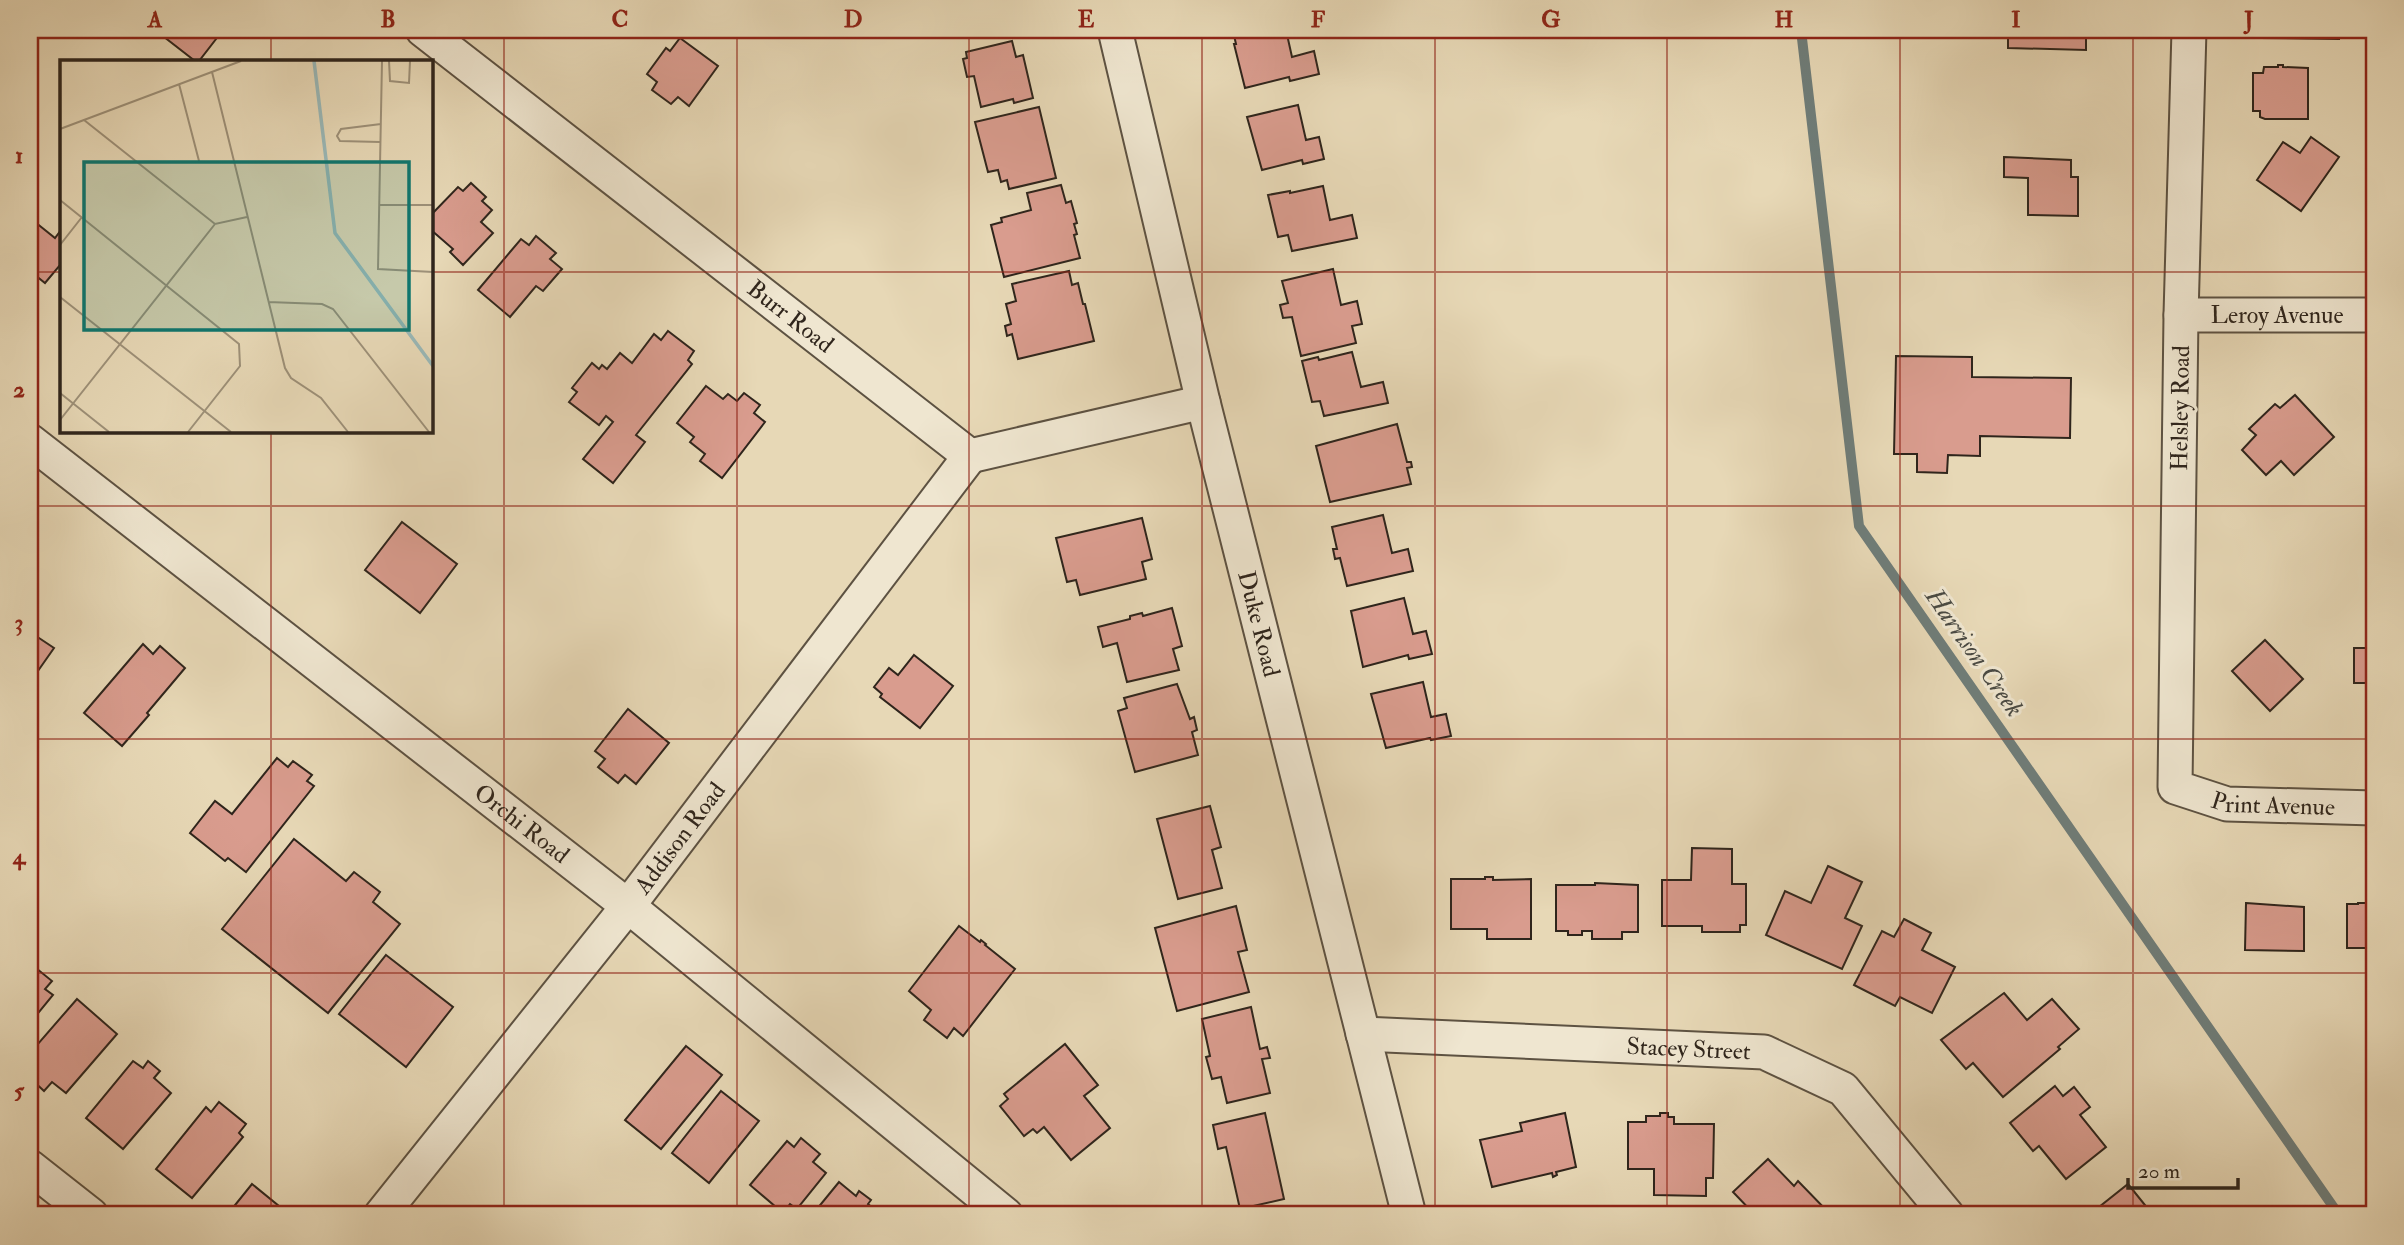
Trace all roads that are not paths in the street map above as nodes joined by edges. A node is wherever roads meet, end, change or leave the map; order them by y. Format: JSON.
{"nodes":[{"id":1,"x":423,"y":30,"type":"edge"},
{"id":2,"x":1115,"y":30,"type":"edge"},
{"id":3,"x":2189,"y":30,"type":"edge"},
{"id":4,"x":2181,"y":315,"type":"junction"},
{"id":5,"x":2374,"y":315,"type":"edge"},
{"id":6,"x":1203,"y":402,"type":"junction"},
{"id":7,"x":30,"y":441,"type":"edge"},
{"id":8,"x":970,"y":456,"type":"junction"},
{"id":9,"x":2175,"y":787,"type":"joint"},
{"id":10,"x":2374,"y":808,"type":"edge"},
{"id":11,"x":628,"y":906,"type":"junction"},
{"id":12,"x":1363,"y":1034,"type":"junction"},
{"id":13,"x":30,"y":1167,"type":"edge"},
{"id":14,"x":91,"y":1215,"type":"edge"},
{"id":15,"x":381,"y":1215,"type":"edge"},
{"id":16,"x":1006,"y":1215,"type":"edge"},
{"id":17,"x":1409,"y":1215,"type":"edge"},
{"id":18,"x":1947,"y":1215,"type":"edge"}],
"edges":[{"from":1,"to":8,"type":"street","name":"Burr Road"},
{"from":2,"to":6,"type":"street","name":"Duke Road"},
{"from":3,"to":4,"type":"street","name":"Helsley Road"},
{"from":4,"to":5,"type":"street","name":"Leroy Avenue"},
{"from":4,"to":9,"type":"street","name":"Helsley Road"},
{"from":6,"to":8,"type":"street"},
{"from":6,"to":12,"type":"street","name":"Duke Road"},
{"from":7,"to":11,"type":"street","name":"Orchi Road"},
{"from":8,"to":11,"type":"street","name":"Addison Road"},
{"from":9,"to":10,"type":"street","name":"Print Avenue"},
{"from":11,"to":15,"type":"street","name":"Addison Road"},
{"from":11,"to":16,"type":"street","name":"Orchi Road"},
{"from":12,"to":17,"type":"street","name":"Duke Road"},
{"from":12,"to":18,"type":"street","name":"Stacey Street"},
{"from":13,"to":14,"type":"street"}]}
